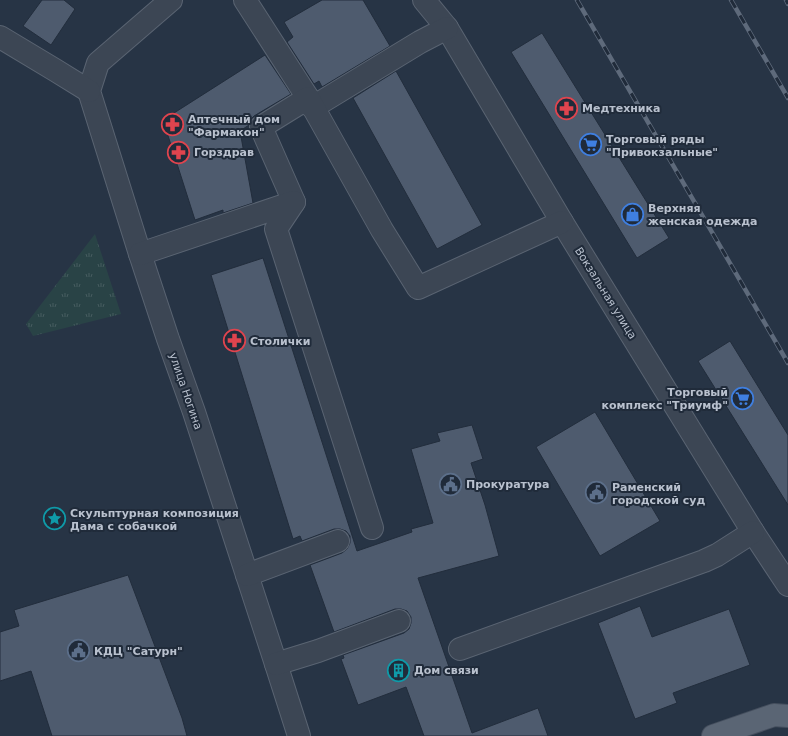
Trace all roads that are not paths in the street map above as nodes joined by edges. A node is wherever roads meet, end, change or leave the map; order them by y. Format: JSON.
{"nodes":[{"id":1,"x":171,"y":0,"type":"edge"},
{"id":2,"x":245,"y":0,"type":"edge"},
{"id":3,"x":424,"y":0,"type":"edge"},
{"id":4,"x":446,"y":28,"type":"junction"},
{"id":5,"x":0,"y":37,"type":"edge"},
{"id":6,"x":89,"y":91,"type":"junction"},
{"id":7,"x":309,"y":102,"type":"junction"},
{"id":8,"x":294,"y":202,"type":"junction"},
{"id":9,"x":562,"y":222,"type":"junction"},
{"id":10,"x":140,"y":254,"type":"junction"},
{"id":11,"x":372,"y":528,"type":"dead end"},
{"id":12,"x":753,"y":532,"type":"junction"},
{"id":13,"x":338,"y":541,"type":"dead end"},
{"id":14,"x":247,"y":575,"type":"junction"},
{"id":15,"x":788,"y":585,"type":"edge"},
{"id":16,"x":399,"y":621,"type":"dead end"},
{"id":17,"x":460,"y":649,"type":"dead end"},
{"id":18,"x":276,"y":664,"type":"junction"},
{"id":19,"x":788,"y":716,"type":"edge"},
{"id":20,"x":299,"y":736,"type":"edge"},
{"id":21,"x":713,"y":736,"type":"edge"}],
"edges":[{"from":1,"to":6,"type":"street"},
{"from":2,"to":7,"type":"street"},
{"from":3,"to":4,"type":"street","name":"Вокзальная улица"},
{"from":4,"to":7,"type":"street"},
{"from":4,"to":9,"type":"street","name":"Вокзальная улица"},
{"from":5,"to":6,"type":"street"},
{"from":6,"to":10,"type":"street","name":"улица Ногина"},
{"from":7,"to":8,"type":"street"},
{"from":7,"to":9,"type":"street"},
{"from":8,"to":10,"type":"street"},
{"from":8,"to":11,"type":"street"},
{"from":9,"to":12,"type":"street","name":"Вокзальная улица"},
{"from":10,"to":14,"type":"street","name":"улица Ногина"},
{"from":12,"to":15,"type":"street","name":"Вокзальная улица"},
{"from":12,"to":17,"type":"street"},
{"from":13,"to":14,"type":"street"},
{"from":14,"to":18,"type":"street","name":"улица Ногина"},
{"from":16,"to":18,"type":"street"},
{"from":18,"to":20,"type":"street","name":"улица Ногина"},
{"from":19,"to":21,"type":"main road"}]}
